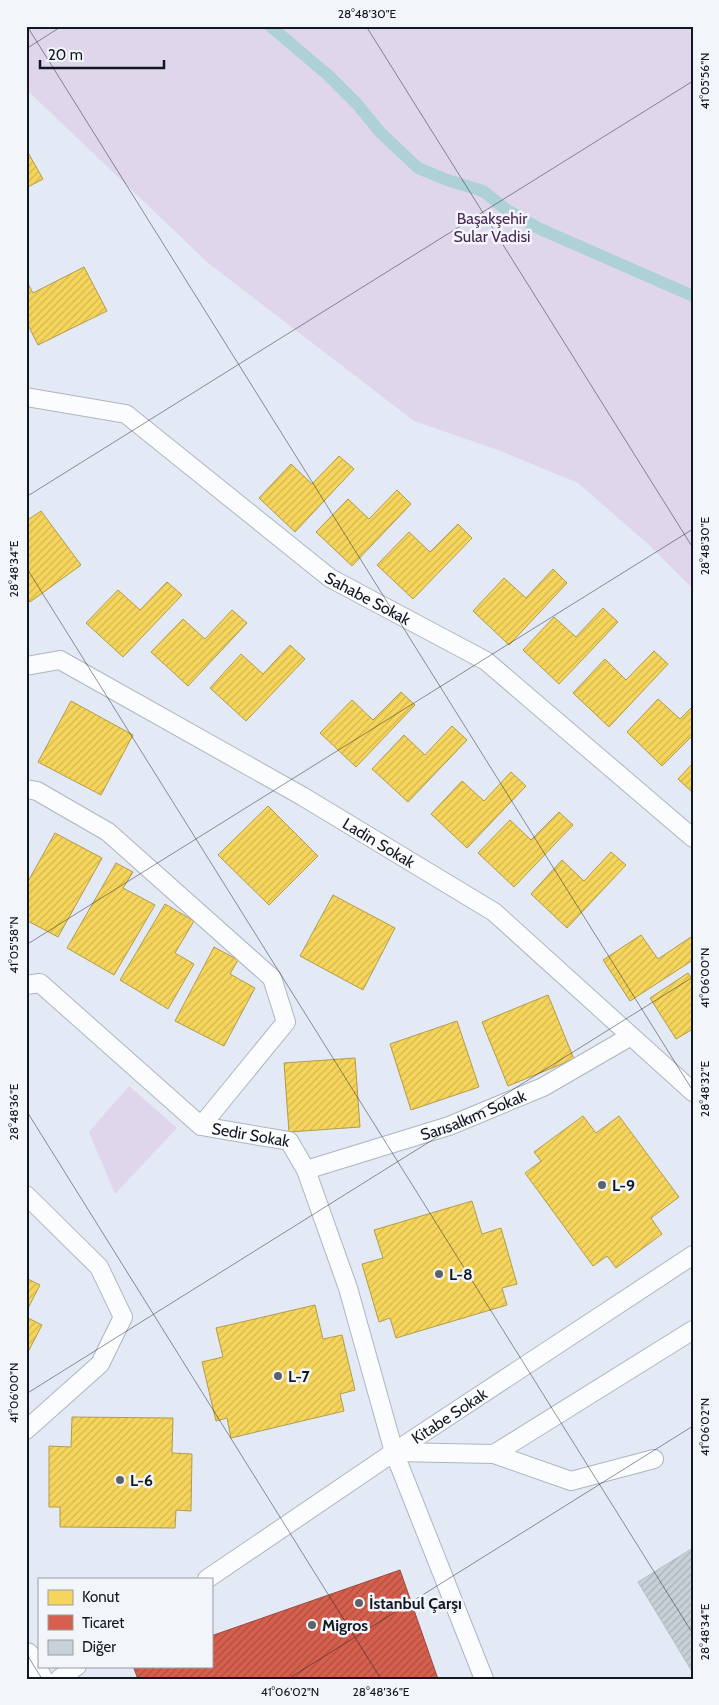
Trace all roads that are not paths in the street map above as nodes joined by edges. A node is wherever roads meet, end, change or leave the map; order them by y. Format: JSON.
{"nodes":[{"id":1,"x":26,"y":397,"type":"edge"},
{"id":2,"x":26,"y":666,"type":"edge"},
{"id":3,"x":26,"y":789,"type":"edge"},
{"id":4,"x":693,"y":838,"type":"edge"},
{"id":5,"x":26,"y":985,"type":"edge"},
{"id":6,"x":631,"y":1036,"type":"junction"},
{"id":7,"x":693,"y":1092,"type":"edge"},
{"id":8,"x":201,"y":1126,"type":"junction"},
{"id":9,"x":306,"y":1170,"type":"junction"},
{"id":10,"x":26,"y":1195,"type":"edge"},
{"id":11,"x":693,"y":1255,"type":"edge"},
{"id":12,"x":693,"y":1330,"type":"edge"},
{"id":13,"x":26,"y":1430,"type":"edge"},
{"id":14,"x":394,"y":1452,"type":"junction"},
{"id":15,"x":494,"y":1454,"type":"junction"},
{"id":16,"x":654,"y":1459,"type":"dead end"},
{"id":17,"x":208,"y":1578,"type":"edge"},
{"id":18,"x":26,"y":1657,"type":"edge"},
{"id":19,"x":74,"y":1668,"type":"edge"},
{"id":20,"x":38,"y":1679,"type":"edge"},
{"id":21,"x":59,"y":1679,"type":"edge"},
{"id":22,"x":484,"y":1679,"type":"edge"}],
"edges":[{"from":1,"to":4,"type":"lane","name":"Sahabe Sokak"},
{"from":2,"to":6,"type":"lane","name":"Ladin Sokak"},
{"from":3,"to":8,"type":"lane"},
{"from":5,"to":8,"type":"lane","name":"Sedir Sokak"},
{"from":6,"to":7,"type":"lane","name":"Ladin Sokak"},
{"from":6,"to":9,"type":"lane","name":"Sarısalkım Sokak"},
{"from":8,"to":9,"type":"lane","name":"Sedir Sokak"},
{"from":9,"to":14,"type":"lane","name":"Sedir Sokak"},
{"from":10,"to":13,"type":"lane"},
{"from":11,"to":14,"type":"lane","name":"Kitabe Sokak"},
{"from":12,"to":15,"type":"lane"},
{"from":14,"to":15,"type":"lane"},
{"from":14,"to":17,"type":"lane","name":"Kitabe Sokak"},
{"from":14,"to":22,"type":"lane","name":"Sedir Sokak"},
{"from":15,"to":16,"type":"lane"},
{"from":18,"to":20,"type":"street"},
{"from":19,"to":21,"type":"lane"}]}
